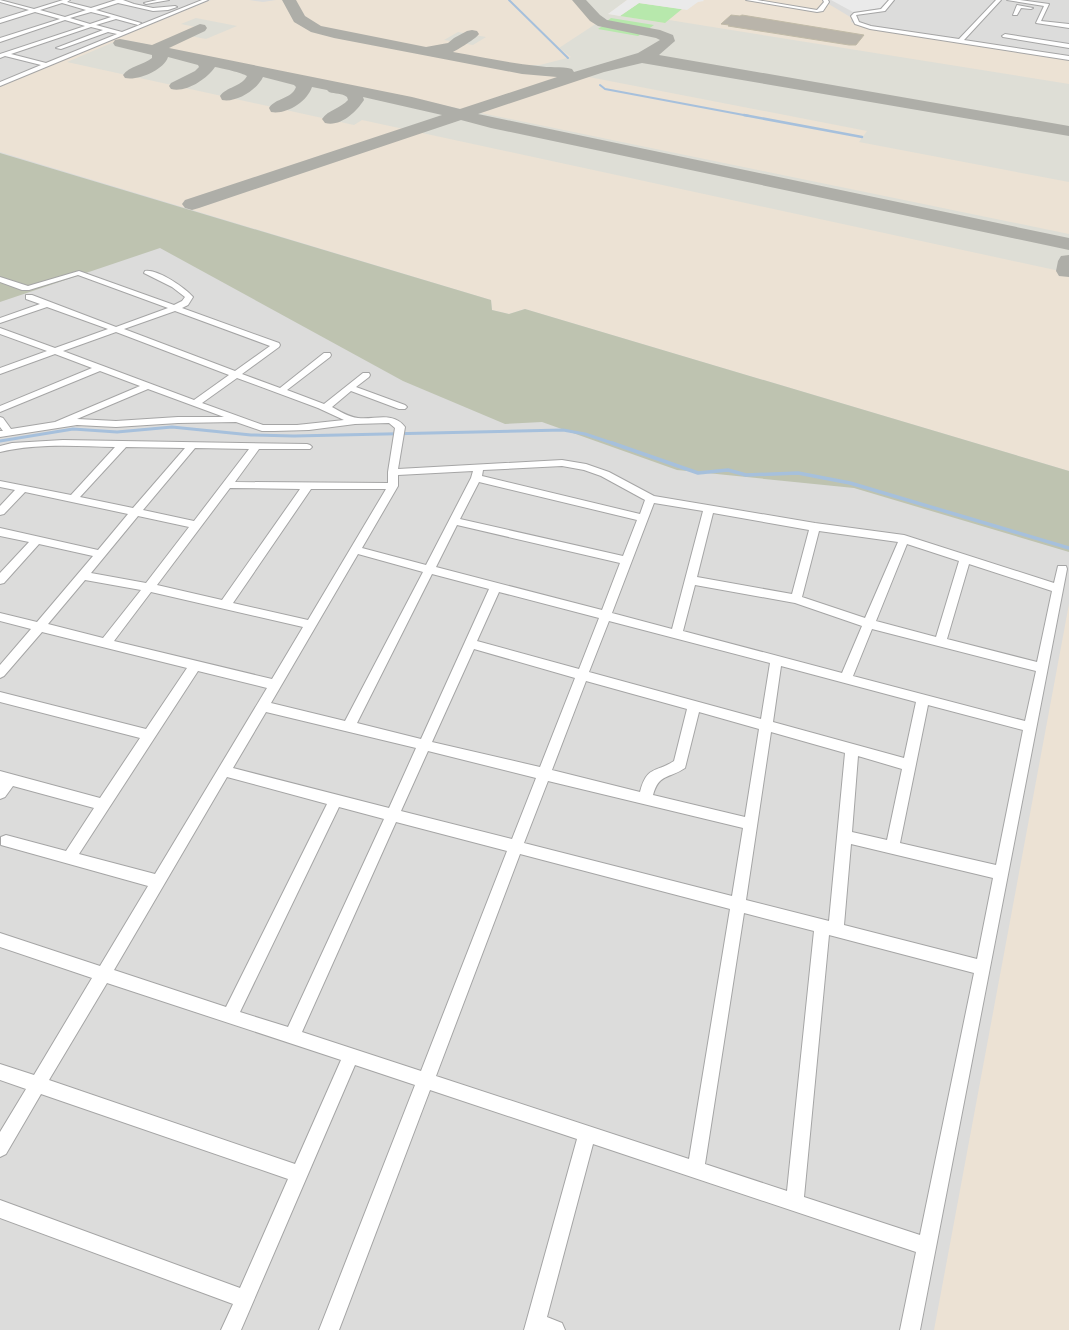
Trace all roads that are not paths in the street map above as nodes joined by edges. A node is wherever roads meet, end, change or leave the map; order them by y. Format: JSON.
{"nodes":[{"id":1,"x":12,"y":0,"type":"edge"},
{"id":2,"x":167,"y":0,"type":"edge"},
{"id":3,"x":206,"y":0,"type":"edge"},
{"id":4,"x":748,"y":0,"type":"edge"},
{"id":5,"x":825,"y":0,"type":"edge"},
{"id":6,"x":892,"y":0,"type":"edge"},
{"id":7,"x":999,"y":0,"type":"edge"},
{"id":8,"x":1009,"y":0,"type":"edge"},
{"id":9,"x":65,"y":1,"type":"edge"},
{"id":10,"x":120,"y":1,"type":"edge"},
{"id":11,"x":2,"y":2,"type":"edge"},
{"id":12,"x":129,"y":4,"type":"junction"},
{"id":13,"x":175,"y":7,"type":"dead end"},
{"id":14,"x":35,"y":10,"type":"junction"},
{"id":15,"x":91,"y":10,"type":"junction"},
{"id":16,"x":1044,"y":10,"type":"junction"},
{"id":17,"x":1015,"y":14,"type":"dead end"},
{"id":18,"x":116,"y":17,"type":"junction"},
{"id":19,"x":65,"y":18,"type":"junction"},
{"id":20,"x":1069,"y":18,"type":"edge"},
{"id":21,"x":1,"y":20,"type":"edge"},
{"id":22,"x":126,"y":20,"type":"junction"},
{"id":23,"x":103,"y":21,"type":"junction"},
{"id":24,"x":12,"y":22,"type":"dead end"},
{"id":25,"x":138,"y":23,"type":"dead end"},
{"id":26,"x":90,"y":25,"type":"junction"},
{"id":27,"x":27,"y":26,"type":"dead end"},
{"id":28,"x":1068,"y":26,"type":"edge"},
{"id":29,"x":1008,"y":28,"type":"dead end"},
{"id":30,"x":34,"y":29,"type":"junction"},
{"id":31,"x":109,"y":30,"type":"junction"},
{"id":32,"x":22,"y":33,"type":"junction"},
{"id":33,"x":122,"y":34,"type":"junction"},
{"id":34,"x":1005,"y":36,"type":"junction"},
{"id":35,"x":51,"y":39,"type":"junction"},
{"id":36,"x":0,"y":40,"type":"edge"},
{"id":37,"x":960,"y":41,"type":"junction"},
{"id":38,"x":1069,"y":46,"type":"edge"},
{"id":39,"x":1000,"y":47,"type":"junction"},
{"id":40,"x":59,"y":48,"type":"dead end"},
{"id":41,"x":2,"y":54,"type":"edge"},
{"id":42,"x":1069,"y":58,"type":"edge"},
{"id":43,"x":45,"y":65,"type":"junction"},
{"id":44,"x":0,"y":84,"type":"edge"},
{"id":45,"x":148,"y":273,"type":"dead end"},
{"id":46,"x":0,"y":279,"type":"edge"},
{"id":47,"x":29,"y":297,"type":"dead end"},
{"id":48,"x":47,"y":304,"type":"junction"},
{"id":49,"x":173,"y":309,"type":"junction"},
{"id":50,"x":0,"y":321,"type":"edge"},
{"id":51,"x":115,"y":329,"type":"junction"},
{"id":52,"x":0,"y":331,"type":"edge"},
{"id":53,"x":52,"y":351,"type":"junction"},
{"id":54,"x":327,"y":355,"type":"dead end"},
{"id":55,"x":100,"y":368,"type":"junction"},
{"id":56,"x":0,"y":371,"type":"edge"},
{"id":57,"x":236,"y":374,"type":"junction"},
{"id":58,"x":366,"y":375,"type":"dead end"},
{"id":59,"x":148,"y":386,"type":"junction"},
{"id":60,"x":350,"y":388,"type":"junction"},
{"id":61,"x":281,"y":391,"type":"junction"},
{"id":62,"x":196,"y":403,"type":"junction"},
{"id":63,"x":326,"y":408,"type":"junction"},
{"id":64,"x":402,"y":408,"type":"dead end"},
{"id":65,"x":0,"y":409,"type":"edge"},
{"id":66,"x":0,"y":420,"type":"edge"},
{"id":67,"x":243,"y":420,"type":"junction"},
{"id":68,"x":355,"y":421,"type":"junction"},
{"id":69,"x":57,"y":424,"type":"junction"},
{"id":70,"x":4,"y":434,"type":"edge"},
{"id":71,"x":123,"y":444,"type":"junction"},
{"id":72,"x":192,"y":446,"type":"junction"},
{"id":73,"x":256,"y":447,"type":"junction"},
{"id":74,"x":307,"y":447,"type":"dead end"},
{"id":75,"x":0,"y":449,"type":"edge"},
{"id":76,"x":479,"y":467,"type":"junction"},
{"id":77,"x":476,"y":478,"type":"junction"},
{"id":78,"x":393,"y":479,"type":"junction"},
{"id":79,"x":0,"y":484,"type":"edge"},
{"id":80,"x":227,"y":485,"type":"junction"},
{"id":81,"x":308,"y":485,"type":"junction"},
{"id":82,"x":22,"y":489,"type":"junction"},
{"id":83,"x":72,"y":499,"type":"junction"},
{"id":84,"x":651,"y":499,"type":"junction"},
{"id":85,"x":709,"y":510,"type":"junction"},
{"id":86,"x":0,"y":512,"type":"edge"},
{"id":87,"x":136,"y":513,"type":"junction"},
{"id":88,"x":642,"y":518,"type":"junction"},
{"id":89,"x":454,"y":521,"type":"junction"},
{"id":90,"x":196,"y":525,"type":"junction"},
{"id":91,"x":815,"y":527,"type":"junction"},
{"id":92,"x":0,"y":532,"type":"edge"},
{"id":93,"x":904,"y":539,"type":"junction"},
{"id":94,"x":37,"y":540,"type":"junction"},
{"id":95,"x":355,"y":550,"type":"junction"},
{"id":96,"x":101,"y":554,"type":"junction"},
{"id":97,"x":965,"y":559,"type":"junction"},
{"id":98,"x":626,"y":561,"type":"junction"},
{"id":99,"x":429,"y":569,"type":"junction"},
{"id":100,"x":1062,"y":570,"type":"dead end"},
{"id":101,"x":83,"y":576,"type":"junction"},
{"id":102,"x":0,"y":580,"type":"edge"},
{"id":103,"x":690,"y":580,"type":"junction"},
{"id":104,"x":148,"y":587,"type":"junction"},
{"id":105,"x":496,"y":587,"type":"junction"},
{"id":106,"x":1058,"y":590,"type":"junction"},
{"id":107,"x":796,"y":600,"type":"junction"},
{"id":108,"x":225,"y":605,"type":"junction"},
{"id":109,"x":605,"y":616,"type":"junction"},
{"id":110,"x":0,"y":617,"type":"edge"},
{"id":111,"x":869,"y":624,"type":"junction"},
{"id":112,"x":311,"y":625,"type":"junction"},
{"id":113,"x":40,"y":626,"type":"junction"},
{"id":114,"x":676,"y":634,"type":"junction"},
{"id":115,"x":940,"y":642,"type":"junction"},
{"id":116,"x":106,"y":643,"type":"junction"},
{"id":117,"x":470,"y":644,"type":"junction"},
{"id":118,"x":776,"y":661,"type":"junction"},
{"id":119,"x":195,"y":665,"type":"junction"},
{"id":120,"x":1042,"y":668,"type":"junction"},
{"id":121,"x":0,"y":674,"type":"edge"},
{"id":122,"x":582,"y":674,"type":"junction"},
{"id":123,"x":846,"y":679,"type":"junction"},
{"id":124,"x":275,"y":685,"type":"junction"},
{"id":125,"x":0,"y":697,"type":"edge"},
{"id":126,"x":922,"y":699,"type":"junction"},
{"id":127,"x":694,"y":705,"type":"junction"},
{"id":128,"x":263,"y":706,"type":"junction"},
{"id":129,"x":766,"y":725,"type":"junction"},
{"id":130,"x":349,"y":726,"type":"junction"},
{"id":131,"x":1030,"y":727,"type":"junction"},
{"id":132,"x":149,"y":735,"type":"junction"},
{"id":133,"x":425,"y":744,"type":"junction"},
{"id":134,"x":852,"y":749,"type":"junction"},
{"id":135,"x":909,"y":765,"type":"junction"},
{"id":136,"x":224,"y":771,"type":"junction"},
{"id":137,"x":544,"y":774,"type":"junction"},
{"id":138,"x":5,"y":779,"type":"edge"},
{"id":139,"x":0,"y":792,"type":"edge"},
{"id":140,"x":645,"y":798,"type":"junction"},
{"id":141,"x":336,"y":800,"type":"junction"},
{"id":142,"x":103,"y":805,"type":"junction"},
{"id":143,"x":393,"y":815,"type":"junction"},
{"id":144,"x":750,"y":824,"type":"junction"},
{"id":145,"x":844,"y":836,"type":"junction"},
{"id":146,"x":6,"y":841,"type":"dead end"},
{"id":147,"x":516,"y":847,"type":"junction"},
{"id":148,"x":892,"y":848,"type":"junction"},
{"id":149,"x":69,"y":858,"type":"junction"},
{"id":150,"x":1001,"y":874,"type":"junction"},
{"id":151,"x":158,"y":882,"type":"junction"},
{"id":152,"x":738,"y":904,"type":"junction"},
{"id":153,"x":829,"y":928,"type":"junction"},
{"id":154,"x":0,"y":940,"type":"edge"},
{"id":155,"x":982,"y":968,"type":"junction"},
{"id":156,"x":103,"y":974,"type":"junction"},
{"id":157,"x":230,"y":1016,"type":"junction"},
{"id":158,"x":292,"y":1036,"type":"junction"},
{"id":159,"x":351,"y":1056,"type":"junction"},
{"id":160,"x":0,"y":1072,"type":"edge"},
{"id":161,"x":425,"y":1080,"type":"junction"},
{"id":162,"x":38,"y":1084,"type":"junction"},
{"id":163,"x":587,"y":1134,"type":"junction"},
{"id":164,"x":0,"y":1148,"type":"edge"},
{"id":165,"x":696,"y":1169,"type":"junction"},
{"id":166,"x":300,"y":1174,"type":"junction"},
{"id":167,"x":795,"y":1202,"type":"junction"},
{"id":168,"x":0,"y":1209,"type":"edge"},
{"id":169,"x":927,"y":1246,"type":"junction"},
{"id":170,"x":244,"y":1299,"type":"junction"},
{"id":171,"x":535,"y":1326,"type":"edge"},
{"id":172,"x":231,"y":1330,"type":"edge"},
{"id":173,"x":329,"y":1330,"type":"edge"},
{"id":174,"x":555,"y":1330,"type":"edge"},
{"id":175,"x":910,"y":1330,"type":"edge"}],
"edges":[{"from":1,"to":11,"type":"street"},
{"from":2,"to":12,"type":"street"},
{"from":3,"to":33,"type":"street"},
{"from":4,"to":5,"type":"street"},
{"from":6,"to":37,"type":"street"},
{"from":7,"to":37,"type":"street"},
{"from":8,"to":16,"type":"street"},
{"from":9,"to":14,"type":"street"},
{"from":9,"to":15,"type":"street"},
{"from":10,"to":12,"type":"street"},
{"from":10,"to":15,"type":"street"},
{"from":11,"to":14,"type":"street"},
{"from":12,"to":13,"type":"street"},
{"from":14,"to":19,"type":"street"},
{"from":14,"to":21,"type":"street"},
{"from":15,"to":18,"type":"street"},
{"from":15,"to":19,"type":"street"},
{"from":16,"to":17,"type":"street"},
{"from":16,"to":28,"type":"street"},
{"from":18,"to":22,"type":"street"},
{"from":18,"to":23,"type":"street"},
{"from":19,"to":26,"type":"street"},
{"from":19,"to":30,"type":"street"},
{"from":20,"to":28,"type":"street"},
{"from":21,"to":24,"type":"street"},
{"from":22,"to":23,"type":"street"},
{"from":22,"to":25,"type":"street"},
{"from":23,"to":26,"type":"street"},
{"from":26,"to":31,"type":"street"},
{"from":26,"to":35,"type":"street"},
{"from":27,"to":30,"type":"street"},
{"from":29,"to":34,"type":"street"},
{"from":30,"to":32,"type":"street"},
{"from":31,"to":33,"type":"street"},
{"from":31,"to":40,"type":"street"},
{"from":32,"to":35,"type":"street"},
{"from":32,"to":36,"type":"street"},
{"from":33,"to":43,"type":"street"},
{"from":34,"to":38,"type":"street"},
{"from":34,"to":39,"type":"street"},
{"from":35,"to":41,"type":"street"},
{"from":37,"to":39,"type":"street"},
{"from":39,"to":42,"type":"street"},
{"from":41,"to":43,"type":"street"},
{"from":43,"to":44,"type":"street"},
{"from":45,"to":49,"type":"street"},
{"from":46,"to":49,"type":"street"},
{"from":47,"to":48,"type":"street"},
{"from":48,"to":50,"type":"street"},
{"from":48,"to":51,"type":"street"},
{"from":49,"to":51,"type":"street"},
{"from":49,"to":57,"type":"street"},
{"from":51,"to":53,"type":"street"},
{"from":51,"to":57,"type":"street"},
{"from":52,"to":53,"type":"street"},
{"from":53,"to":55,"type":"street"},
{"from":53,"to":56,"type":"street"},
{"from":54,"to":61,"type":"street"},
{"from":55,"to":59,"type":"street"},
{"from":55,"to":65,"type":"street"},
{"from":57,"to":61,"type":"street"},
{"from":57,"to":62,"type":"street"},
{"from":58,"to":60,"type":"street"},
{"from":59,"to":62,"type":"street"},
{"from":59,"to":69,"type":"street"},
{"from":60,"to":63,"type":"street"},
{"from":60,"to":64,"type":"street"},
{"from":61,"to":63,"type":"street"},
{"from":62,"to":67,"type":"street"},
{"from":63,"to":68,"type":"street"},
{"from":66,"to":70,"type":"street"},
{"from":67,"to":68,"type":"street"},
{"from":67,"to":69,"type":"street"},
{"from":68,"to":78,"type":"street"},
{"from":69,"to":70,"type":"street"},
{"from":71,"to":72,"type":"street"},
{"from":71,"to":75,"type":"street"},
{"from":71,"to":83,"type":"street"},
{"from":72,"to":73,"type":"street"},
{"from":72,"to":87,"type":"street"},
{"from":73,"to":74,"type":"street"},
{"from":73,"to":80,"type":"street"},
{"from":76,"to":77,"type":"street"},
{"from":76,"to":78,"type":"street"},
{"from":76,"to":84,"type":"street"},
{"from":77,"to":88,"type":"street"},
{"from":77,"to":89,"type":"street"},
{"from":78,"to":81,"type":"street"},
{"from":78,"to":95,"type":"street"},
{"from":79,"to":82,"type":"street"},
{"from":80,"to":81,"type":"street"},
{"from":80,"to":90,"type":"street"},
{"from":81,"to":108,"type":"street"},
{"from":82,"to":83,"type":"street"},
{"from":82,"to":86,"type":"street"},
{"from":83,"to":87,"type":"street"},
{"from":84,"to":85,"type":"street"},
{"from":84,"to":88,"type":"street"},
{"from":85,"to":91,"type":"street"},
{"from":85,"to":103,"type":"street"},
{"from":87,"to":90,"type":"street"},
{"from":87,"to":96,"type":"street"},
{"from":88,"to":98,"type":"street"},
{"from":89,"to":98,"type":"street"},
{"from":89,"to":99,"type":"street"},
{"from":90,"to":104,"type":"street"},
{"from":91,"to":93,"type":"street"},
{"from":91,"to":107,"type":"street"},
{"from":92,"to":94,"type":"street"},
{"from":93,"to":97,"type":"street"},
{"from":93,"to":111,"type":"street"},
{"from":94,"to":96,"type":"street"},
{"from":94,"to":102,"type":"street"},
{"from":95,"to":99,"type":"street"},
{"from":95,"to":112,"type":"street"},
{"from":96,"to":101,"type":"street"},
{"from":97,"to":106,"type":"street"},
{"from":97,"to":115,"type":"street"},
{"from":98,"to":109,"type":"street"},
{"from":99,"to":105,"type":"street"},
{"from":99,"to":130,"type":"street"},
{"from":100,"to":106,"type":"street"},
{"from":101,"to":104,"type":"street"},
{"from":101,"to":113,"type":"street"},
{"from":103,"to":107,"type":"street"},
{"from":103,"to":114,"type":"street"},
{"from":104,"to":108,"type":"street"},
{"from":104,"to":116,"type":"street"},
{"from":105,"to":109,"type":"street"},
{"from":105,"to":117,"type":"street"},
{"from":106,"to":120,"type":"street"},
{"from":107,"to":111,"type":"street"},
{"from":108,"to":112,"type":"street"},
{"from":109,"to":114,"type":"street"},
{"from":109,"to":122,"type":"street"},
{"from":110,"to":113,"type":"street"},
{"from":111,"to":115,"type":"street"},
{"from":111,"to":123,"type":"street"},
{"from":112,"to":124,"type":"street"},
{"from":113,"to":116,"type":"street"},
{"from":113,"to":121,"type":"street"},
{"from":114,"to":118,"type":"street"},
{"from":115,"to":120,"type":"street"},
{"from":116,"to":119,"type":"street"},
{"from":117,"to":122,"type":"street"},
{"from":117,"to":133,"type":"street"},
{"from":118,"to":123,"type":"street"},
{"from":118,"to":129,"type":"street"},
{"from":119,"to":124,"type":"street"},
{"from":119,"to":132,"type":"street"},
{"from":120,"to":131,"type":"street"},
{"from":122,"to":127,"type":"street"},
{"from":122,"to":137,"type":"street"},
{"from":123,"to":126,"type":"street"},
{"from":124,"to":128,"type":"street"},
{"from":125,"to":132,"type":"street"},
{"from":126,"to":131,"type":"street"},
{"from":126,"to":135,"type":"street"},
{"from":127,"to":129,"type":"street"},
{"from":127,"to":140,"type":"street"},
{"from":128,"to":130,"type":"street"},
{"from":128,"to":136,"type":"street"},
{"from":129,"to":134,"type":"street"},
{"from":129,"to":144,"type":"street"},
{"from":130,"to":133,"type":"street"},
{"from":131,"to":150,"type":"street"},
{"from":132,"to":142,"type":"street"},
{"from":133,"to":137,"type":"street"},
{"from":133,"to":143,"type":"street"},
{"from":134,"to":135,"type":"street"},
{"from":134,"to":145,"type":"street"},
{"from":135,"to":148,"type":"street"},
{"from":136,"to":141,"type":"street"},
{"from":136,"to":151,"type":"street"},
{"from":137,"to":140,"type":"street"},
{"from":137,"to":147,"type":"street"},
{"from":138,"to":139,"type":"street"},
{"from":138,"to":142,"type":"street"},
{"from":140,"to":144,"type":"street"},
{"from":141,"to":143,"type":"street"},
{"from":141,"to":157,"type":"street"},
{"from":142,"to":149,"type":"street"},
{"from":143,"to":147,"type":"street"},
{"from":143,"to":158,"type":"street"},
{"from":144,"to":152,"type":"street"},
{"from":145,"to":148,"type":"street"},
{"from":145,"to":153,"type":"street"},
{"from":146,"to":149,"type":"street"},
{"from":147,"to":152,"type":"street"},
{"from":147,"to":161,"type":"street"},
{"from":148,"to":150,"type":"street"},
{"from":149,"to":151,"type":"street"},
{"from":150,"to":155,"type":"street"},
{"from":151,"to":156,"type":"street"},
{"from":152,"to":153,"type":"street"},
{"from":152,"to":165,"type":"street"},
{"from":153,"to":155,"type":"street"},
{"from":153,"to":167,"type":"street"},
{"from":154,"to":156,"type":"street"},
{"from":155,"to":169,"type":"street"},
{"from":156,"to":157,"type":"street"},
{"from":156,"to":162,"type":"street"},
{"from":157,"to":158,"type":"street"},
{"from":158,"to":159,"type":"street"},
{"from":159,"to":161,"type":"street"},
{"from":159,"to":166,"type":"street"},
{"from":160,"to":162,"type":"street"},
{"from":161,"to":163,"type":"street"},
{"from":161,"to":173,"type":"street"},
{"from":162,"to":164,"type":"street"},
{"from":162,"to":166,"type":"street"},
{"from":163,"to":165,"type":"street"},
{"from":163,"to":171,"type":"street"},
{"from":165,"to":167,"type":"street"},
{"from":166,"to":170,"type":"street"},
{"from":167,"to":169,"type":"street"},
{"from":168,"to":170,"type":"street"},
{"from":169,"to":175,"type":"street"},
{"from":170,"to":172,"type":"street"},
{"from":171,"to":174,"type":"street"}]}
